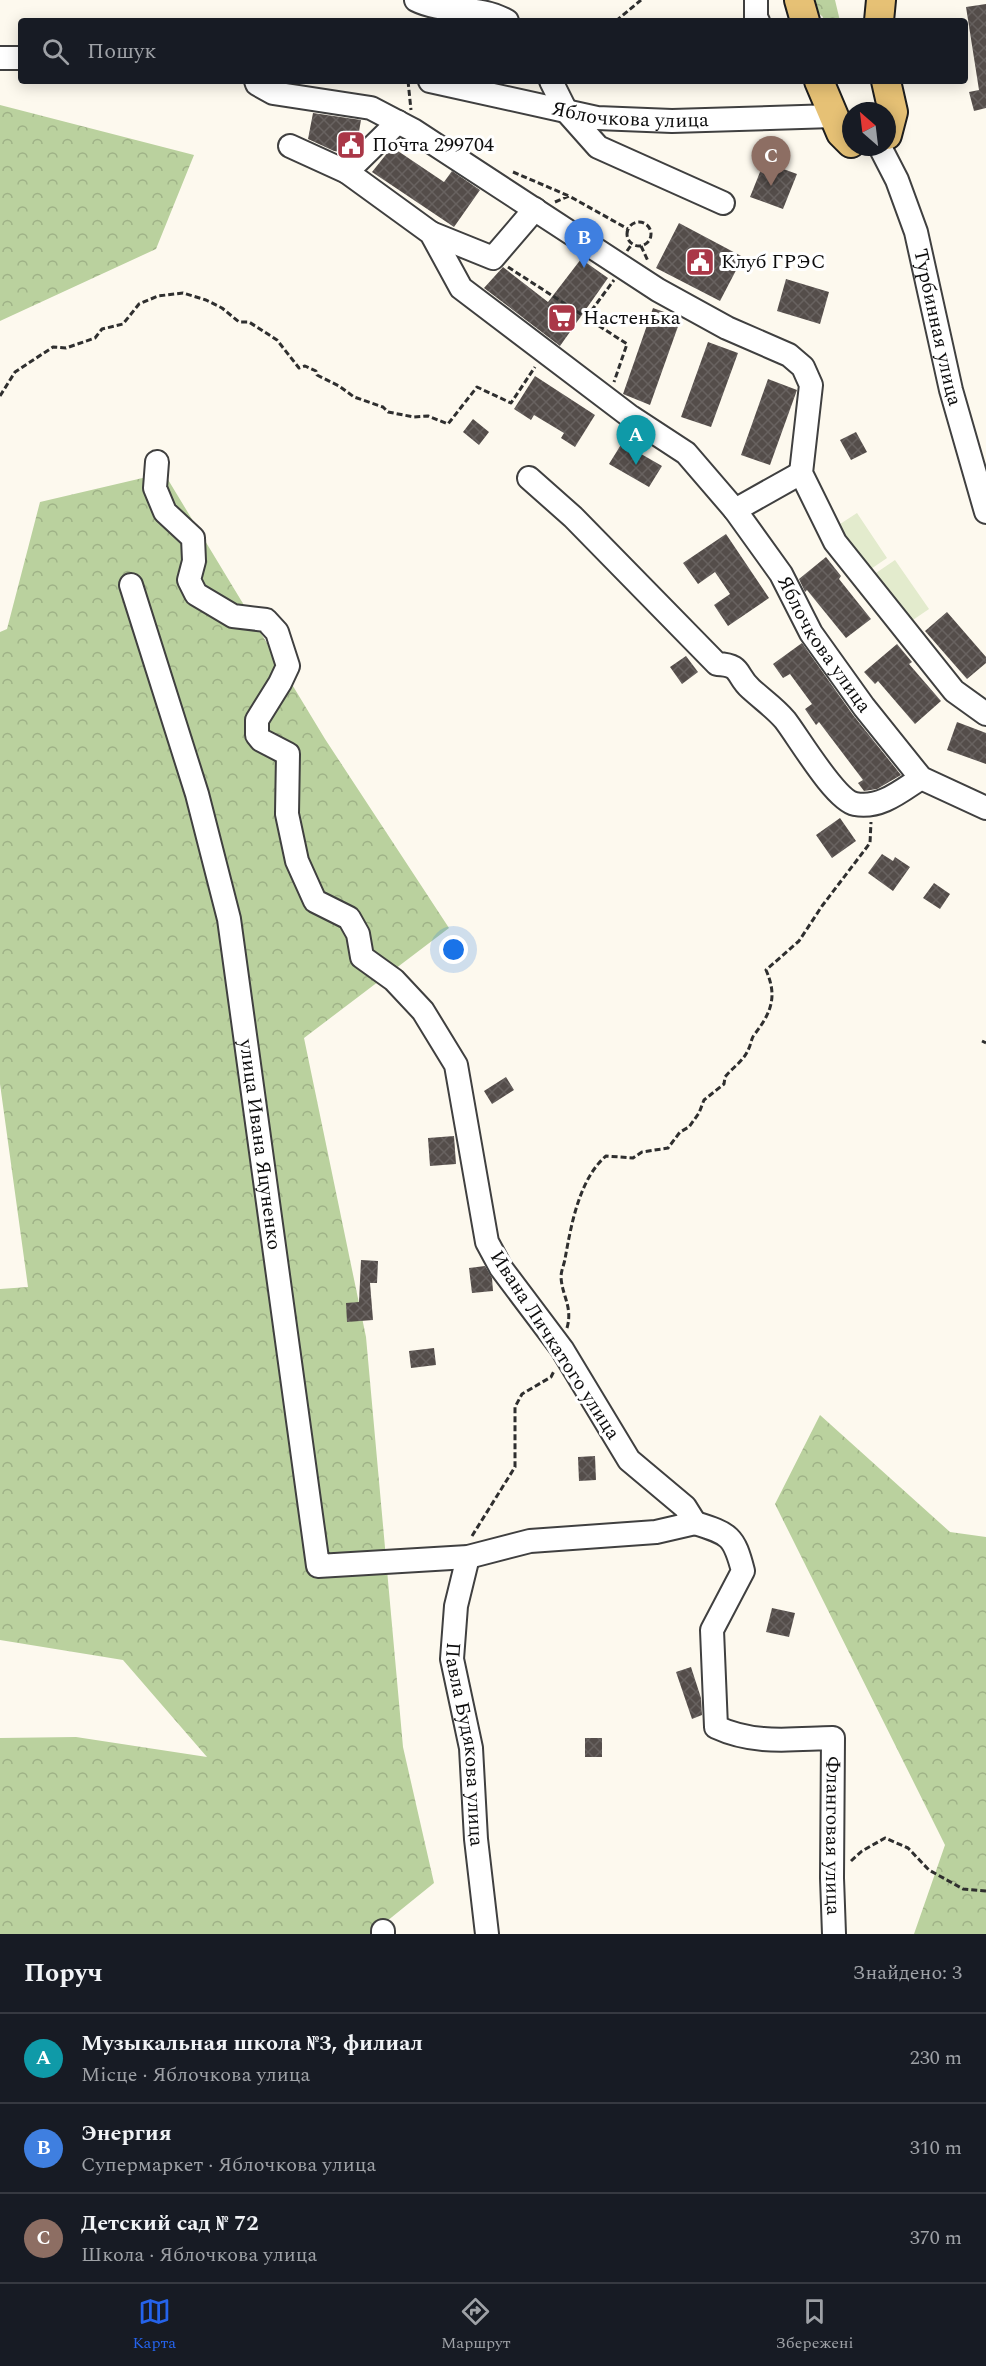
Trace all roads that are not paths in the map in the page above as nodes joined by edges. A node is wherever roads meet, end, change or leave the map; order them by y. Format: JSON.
{"nodes":[{"id":1,"x":416,"y":0,"type":"edge"},
{"id":2,"x":756,"y":0,"type":"edge"},
{"id":3,"x":799,"y":0,"type":"edge"},
{"id":4,"x":880,"y":0,"type":"edge"},
{"id":5,"x":498,"y":18,"type":"edge"},
{"id":6,"x":756,"y":18,"type":"edge"},
{"id":7,"x":804,"y":18,"type":"edge"},
{"id":8,"x":879,"y":18,"type":"edge"},
{"id":9,"x":0,"y":58,"type":"edge"},
{"id":10,"x":18,"y":58,"type":"edge"},
{"id":11,"x":257,"y":84,"type":"edge"},
{"id":12,"x":444,"y":84,"type":"edge"},
{"id":13,"x":552,"y":84,"type":"edge"},
{"id":14,"x":820,"y":84,"type":"edge"},
{"id":15,"x":887,"y":84,"type":"edge"},
{"id":16,"x":891,"y":102,"type":"edge"},
{"id":17,"x":566,"y":111,"type":"junction"},
{"id":18,"x":833,"y":117,"type":"junction"},
{"id":19,"x":406,"y":126,"type":"junction"},
{"id":20,"x":842,"y":134,"type":"edge"},
{"id":21,"x":290,"y":146,"type":"dead end"},
{"id":22,"x":885,"y":156,"type":"edge"},
{"id":23,"x":347,"y":172,"type":"junction"},
{"id":24,"x":723,"y":203,"type":"dead end"},
{"id":25,"x":536,"y":209,"type":"junction"},
{"id":26,"x":431,"y":233,"type":"junction"},
{"id":27,"x":157,"y":462,"type":"dead end"},
{"id":28,"x":801,"y":473,"type":"junction"},
{"id":29,"x":529,"y":478,"type":"dead end"},
{"id":30,"x":735,"y":510,"type":"junction"},
{"id":31,"x":986,"y":512,"type":"edge"},
{"id":32,"x":131,"y":585,"type":"dead end"},
{"id":33,"x":986,"y":714,"type":"edge"},
{"id":34,"x":921,"y":778,"type":"junction"},
{"id":35,"x":986,"y":808,"type":"edge"},
{"id":36,"x":695,"y":1523,"type":"junction"},
{"id":37,"x":468,"y":1557,"type":"junction"},
{"id":38,"x":487,"y":1934,"type":"edge"},
{"id":39,"x":834,"y":1934,"type":"edge"}],
"edges":[{"from":1,"to":5,"type":"street"},
{"from":2,"to":6,"type":"street"},
{"from":3,"to":7,"type":"main road"},
{"from":4,"to":8,"type":"main road"},
{"from":9,"to":10,"type":"street"},
{"from":11,"to":19,"type":"street"},
{"from":12,"to":17,"type":"street","name":"Яблочкова улица"},
{"from":13,"to":17,"type":"street"},
{"from":14,"to":18,"type":"main road"},
{"from":15,"to":16,"type":"main road"},
{"from":17,"to":18,"type":"street","name":"Яблочкова улица"},
{"from":17,"to":24,"type":"street"},
{"from":18,"to":20,"type":"main road"},
{"from":19,"to":23,"type":"street"},
{"from":19,"to":25,"type":"street"},
{"from":21,"to":23,"type":"street"},
{"from":22,"to":31,"type":"street","name":"Турбинная улица"},
{"from":23,"to":26,"type":"street"},
{"from":25,"to":26,"type":"street"},
{"from":25,"to":28,"type":"street"},
{"from":26,"to":30,"type":"street","name":"Яблочкова улица"},
{"from":27,"to":36,"type":"street","name":"Ивана Личкатого улица"},
{"from":28,"to":30,"type":"street"},
{"from":28,"to":33,"type":"street"},
{"from":29,"to":34,"type":"street"},
{"from":30,"to":34,"type":"street","name":"Яблочкова улица"},
{"from":32,"to":37,"type":"street","name":"улица Ивана Яцуненко"},
{"from":34,"to":35,"type":"street","name":"Яблочкова улица"},
{"from":36,"to":37,"type":"street"},
{"from":36,"to":39,"type":"street","name":"Фланговая улица"},
{"from":37,"to":38,"type":"street","name":"Павла Будякова улица"}]}
